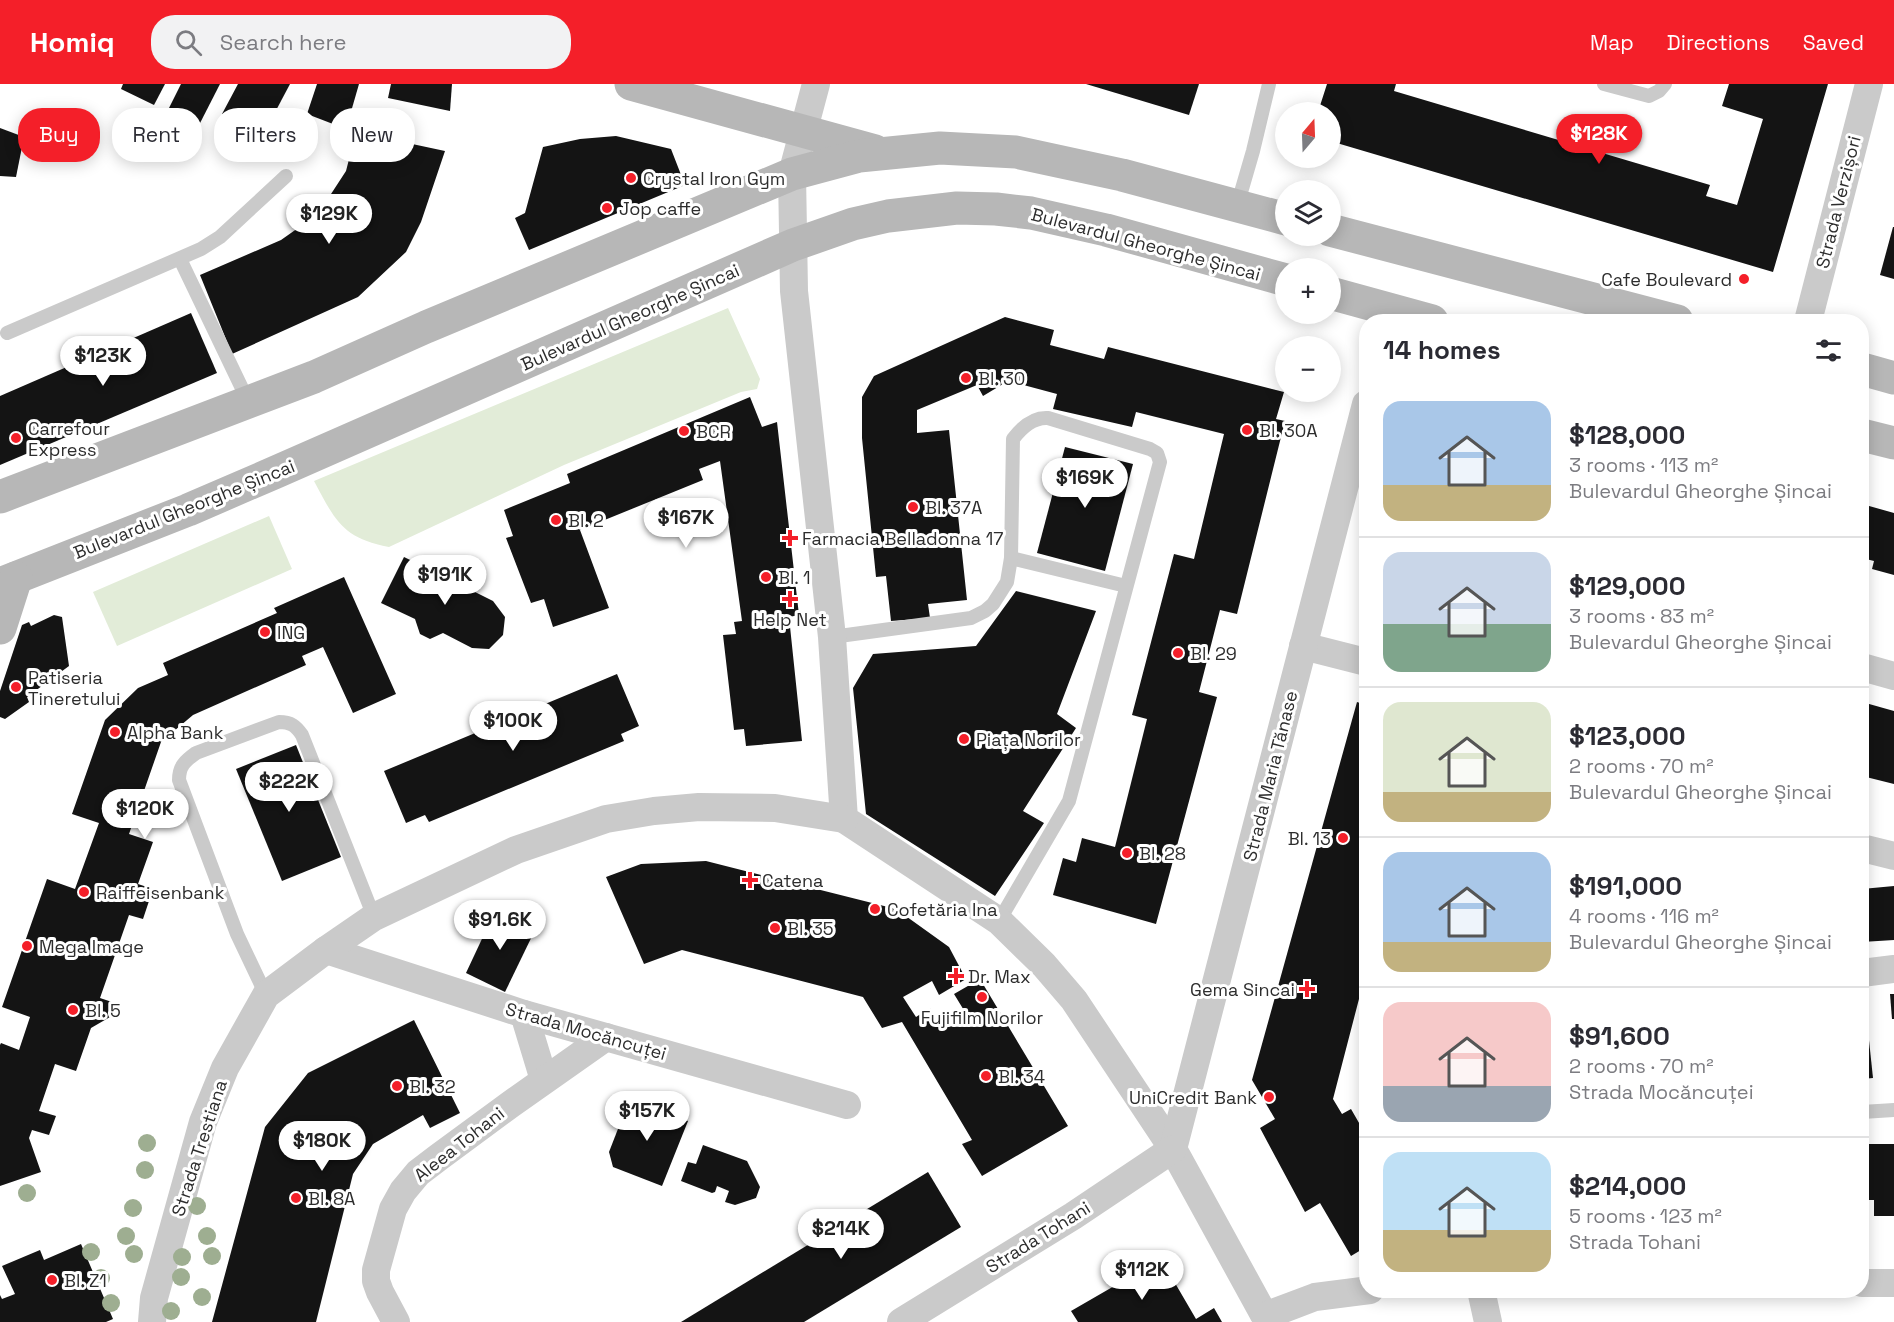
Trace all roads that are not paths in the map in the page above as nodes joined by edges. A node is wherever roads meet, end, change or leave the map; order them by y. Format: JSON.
{"nodes":[{"id":1,"x":631,"y":84,"type":"edge"},
{"id":2,"x":816,"y":84,"type":"edge"},
{"id":3,"x":1269,"y":84,"type":"edge"},
{"id":4,"x":1604,"y":84,"type":"edge"},
{"id":5,"x":1665,"y":84,"type":"edge"},
{"id":6,"x":1869,"y":84,"type":"edge"},
{"id":7,"x":804,"y":131,"type":"junction"},
{"id":8,"x":883,"y":153,"type":"junction"},
{"id":9,"x":792,"y":174,"type":"junction"},
{"id":10,"x":285,"y":176,"type":"dead end"},
{"id":11,"x":1237,"y":206,"type":"junction"},
{"id":12,"x":1275,"y":216,"type":"edge"},
{"id":13,"x":1341,"y":233,"type":"edge"},
{"id":14,"x":793,"y":245,"type":"junction"},
{"id":15,"x":180,"y":259,"type":"junction"},
{"id":16,"x":1275,"y":277,"type":"edge"},
{"id":17,"x":1341,"y":297,"type":"edge"},
{"id":18,"x":1386,"y":314,"type":"edge"},
{"id":19,"x":1650,"y":314,"type":"edge"},
{"id":20,"x":1810,"y":314,"type":"edge"},
{"id":21,"x":7,"y":333,"type":"dead end"},
{"id":22,"x":1869,"y":371,"type":"edge"},
{"id":23,"x":1894,"y":378,"type":"edge"},
{"id":24,"x":249,"y":403,"type":"junction"},
{"id":25,"x":1359,"y":431,"type":"edge"},
{"id":26,"x":1869,"y":437,"type":"edge"},
{"id":27,"x":1894,"y":444,"type":"edge"},
{"id":28,"x":0,"y":497,"type":"edge"},
{"id":29,"x":1011,"y":558,"type":"junction"},
{"id":30,"x":8,"y":581,"type":"edge"},
{"id":31,"x":1126,"y":586,"type":"junction"},
{"id":32,"x":0,"y":628,"type":"edge"},
{"id":33,"x":832,"y":636,"type":"junction"},
{"id":34,"x":1303,"y":646,"type":"junction"},
{"id":35,"x":1359,"y":660,"type":"edge"},
{"id":36,"x":1869,"y":669,"type":"edge"},
{"id":37,"x":1894,"y":676,"type":"edge"},
{"id":38,"x":844,"y":819,"type":"junction"},
{"id":39,"x":1869,"y":850,"type":"edge"},
{"id":40,"x":1894,"y":856,"type":"edge"},
{"id":41,"x":374,"y":917,"type":"junction"},
{"id":42,"x":999,"y":921,"type":"junction"},
{"id":43,"x":326,"y":950,"type":"junction"},
{"id":44,"x":1894,"y":969,"type":"edge"},
{"id":45,"x":1869,"y":972,"type":"edge"},
{"id":46,"x":266,"y":994,"type":"junction"},
{"id":47,"x":524,"y":1014,"type":"junction"},
{"id":48,"x":606,"y":1037,"type":"junction"},
{"id":49,"x":544,"y":1080,"type":"junction"},
{"id":50,"x":847,"y":1105,"type":"dead end"},
{"id":51,"x":1894,"y":1110,"type":"edge"},
{"id":52,"x":1869,"y":1112,"type":"edge"},
{"id":53,"x":1173,"y":1149,"type":"junction"},
{"id":54,"x":1869,"y":1283,"type":"edge"},
{"id":55,"x":1894,"y":1283,"type":"edge"},
{"id":56,"x":1359,"y":1291,"type":"edge"},
{"id":57,"x":1482,"y":1298,"type":"edge"},
{"id":58,"x":1267,"y":1319,"type":"edge"},
{"id":59,"x":152,"y":1322,"type":"edge"},
{"id":60,"x":396,"y":1322,"type":"edge"},
{"id":61,"x":901,"y":1322,"type":"edge"},
{"id":62,"x":1488,"y":1322,"type":"edge"}],
"edges":[{"from":1,"to":7,"type":"main road"},
{"from":2,"to":7,"type":"street"},
{"from":3,"to":11,"type":"lane"},
{"from":4,"to":5,"type":"lane"},
{"from":6,"to":20,"type":"street","name":"Strada Verzișori"},
{"from":7,"to":8,"type":"main road"},
{"from":7,"to":9,"type":"street"},
{"from":8,"to":9,"type":"main road"},
{"from":8,"to":11,"type":"main road"},
{"from":9,"to":14,"type":"street"},
{"from":9,"to":24,"type":"main road"},
{"from":10,"to":15,"type":"lane"},
{"from":11,"to":12,"type":"main road"},
{"from":13,"to":19,"type":"main road"},
{"from":14,"to":16,"type":"main road","name":"Bulevardul Gheorghe Șincai"},
{"from":14,"to":30,"type":"main road","name":"Bulevardul Gheorghe Șincai"},
{"from":14,"to":33,"type":"street"},
{"from":15,"to":21,"type":"lane"},
{"from":15,"to":24,"type":"lane"},
{"from":17,"to":18,"type":"main road"},
{"from":22,"to":23,"type":"main road"},
{"from":24,"to":28,"type":"main road"},
{"from":25,"to":34,"type":"street","name":"Strada Maria Tănase"},
{"from":26,"to":27,"type":"main road"},
{"from":29,"to":31,"type":"lane"},
{"from":29,"to":31,"type":"lane"},
{"from":29,"to":33,"type":"lane"},
{"from":30,"to":32,"type":"main road"},
{"from":31,"to":42,"type":"lane"},
{"from":33,"to":38,"type":"street"},
{"from":34,"to":35,"type":"street"},
{"from":34,"to":53,"type":"street","name":"Strada Maria Tănase"},
{"from":36,"to":37,"type":"street"},
{"from":38,"to":41,"type":"street","name":"Strada Trestiana"},
{"from":38,"to":42,"type":"street"},
{"from":39,"to":40,"type":"street"},
{"from":41,"to":43,"type":"street","name":"Strada Trestiana"},
{"from":41,"to":46,"type":"lane"},
{"from":42,"to":53,"type":"street"},
{"from":43,"to":46,"type":"street","name":"Strada Trestiana"},
{"from":43,"to":47,"type":"street","name":"Strada Mocăncuței"},
{"from":44,"to":45,"type":"street"},
{"from":46,"to":59,"type":"street","name":"Strada Trestiana"},
{"from":47,"to":48,"type":"street","name":"Strada Mocăncuței"},
{"from":47,"to":49,"type":"street"},
{"from":48,"to":49,"type":"street","name":"Aleea Tohani"},
{"from":48,"to":50,"type":"street","name":"Strada Mocăncuței"},
{"from":49,"to":60,"type":"street","name":"Aleea Tohani"},
{"from":51,"to":52,"type":"lane"},
{"from":53,"to":58,"type":"street"},
{"from":53,"to":61,"type":"street","name":"Strada Tohani"},
{"from":54,"to":55,"type":"street"},
{"from":56,"to":58,"type":"street"},
{"from":57,"to":62,"type":"street"}]}
